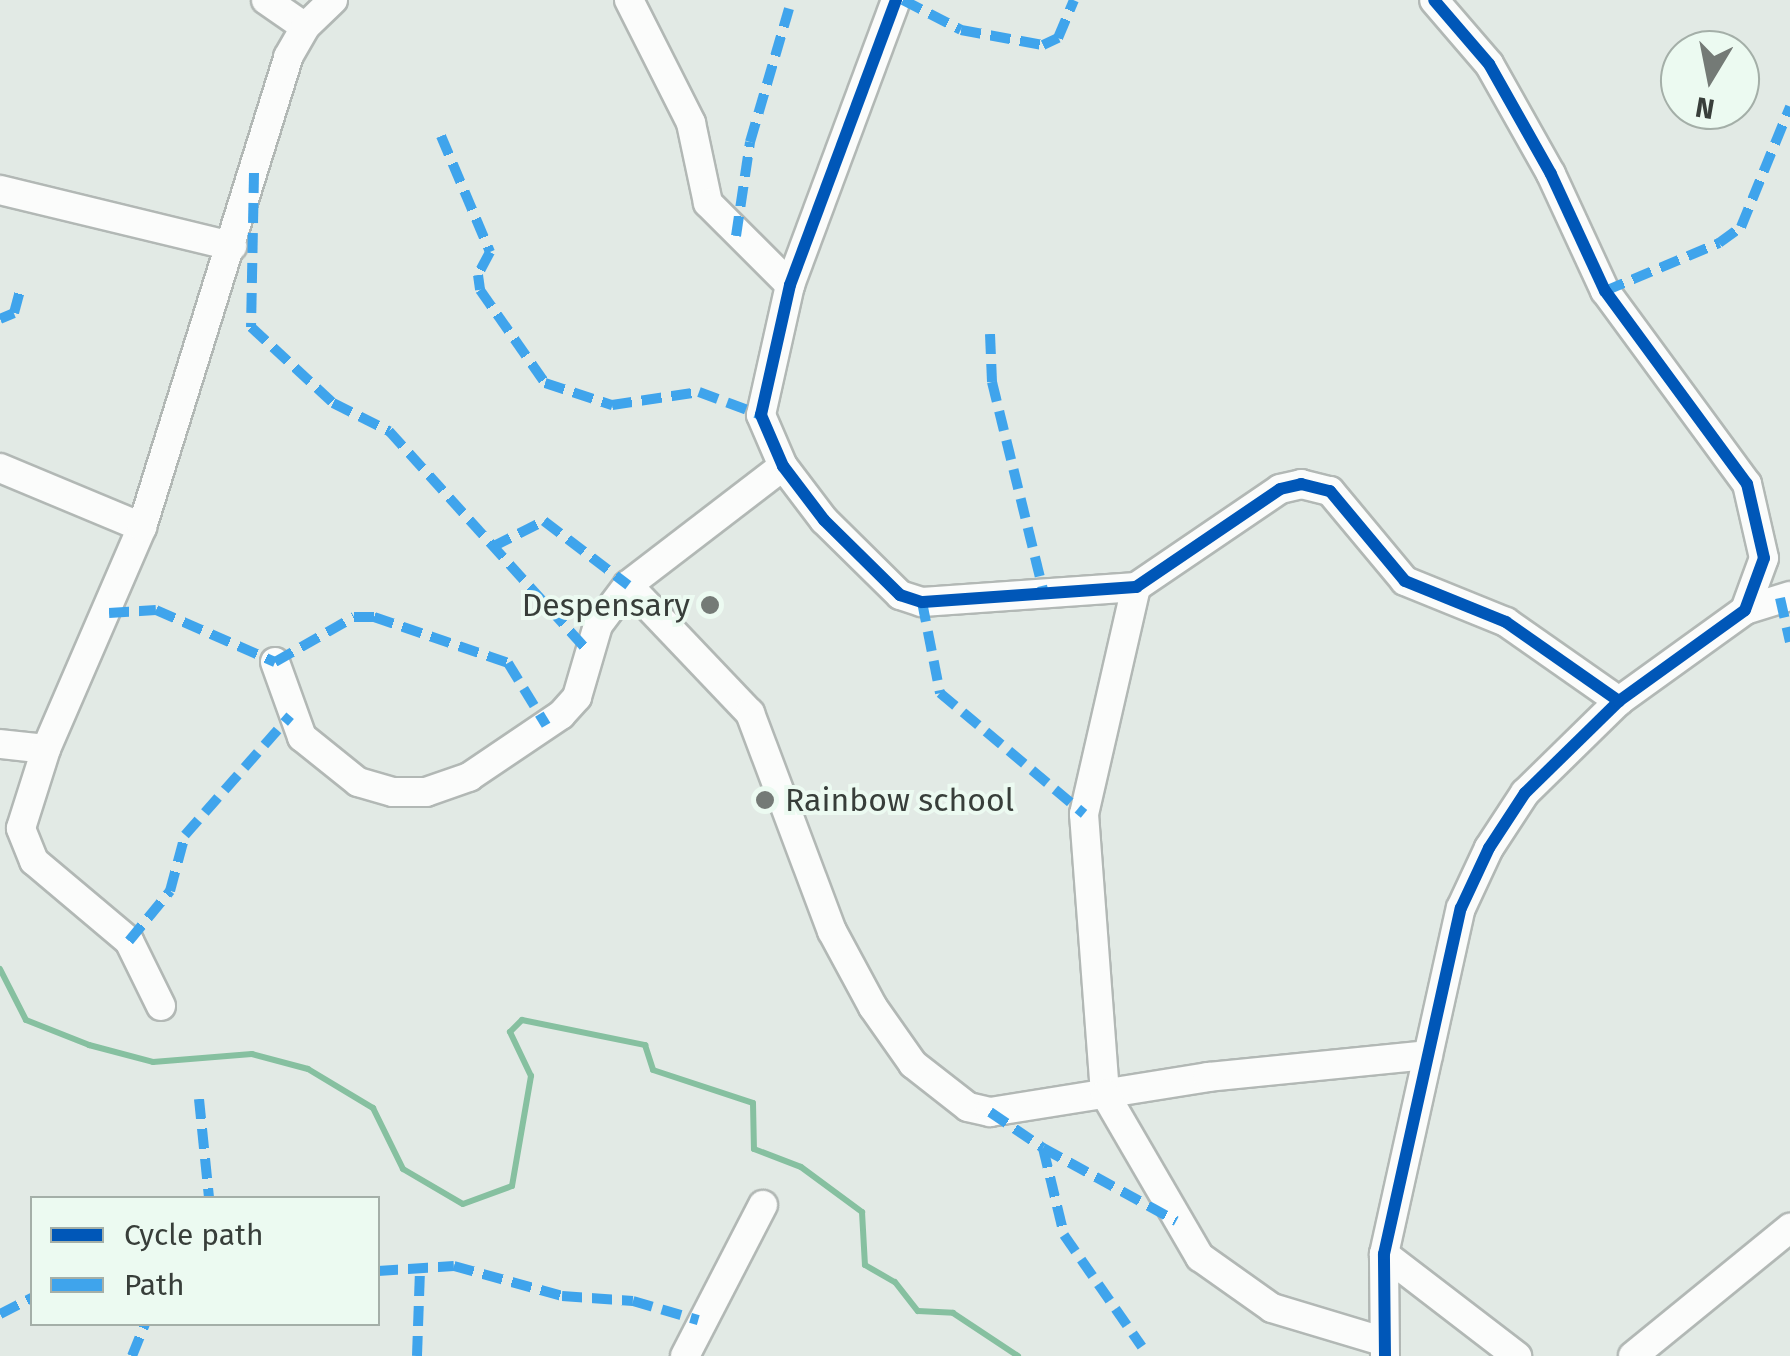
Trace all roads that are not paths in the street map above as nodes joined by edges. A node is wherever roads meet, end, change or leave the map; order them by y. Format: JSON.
{"nodes":[{"id":1,"x":266,"y":0,"type":"edge"},
{"id":2,"x":333,"y":0,"type":"edge"},
{"id":3,"x":629,"y":0,"type":"edge"},
{"id":4,"x":896,"y":0,"type":"edge"},
{"id":5,"x":1434,"y":0,"type":"edge"},
{"id":6,"x":305,"y":26,"type":"junction"},
{"id":7,"x":0,"y":190,"type":"edge"},
{"id":8,"x":232,"y":246,"type":"junction"},
{"id":9,"x":790,"y":285,"type":"junction"},
{"id":10,"x":784,"y":466,"type":"junction"},
{"id":11,"x":0,"y":468,"type":"edge"},
{"id":12,"x":142,"y":528,"type":"junction"},
{"id":13,"x":628,"y":585,"type":"junction"},
{"id":14,"x":1136,"y":586,"type":"junction"},
{"id":15,"x":1790,"y":596,"type":"edge"},
{"id":16,"x":1745,"y":610,"type":"junction"},
{"id":17,"x":276,"y":662,"type":"dead end"},
{"id":18,"x":1619,"y":701,"type":"junction"},
{"id":19,"x":0,"y":744,"type":"edge"},
{"id":20,"x":46,"y":749,"type":"junction"},
{"id":21,"x":161,"y":1006,"type":"dead end"},
{"id":22,"x":1428,"y":1055,"type":"junction"},
{"id":23,"x":1105,"y":1094,"type":"junction"},
{"id":24,"x":763,"y":1205,"type":"dead end"},
{"id":25,"x":1790,"y":1228,"type":"edge"},
{"id":26,"x":1384,"y":1254,"type":"junction"},
{"id":27,"x":1383,"y":1348,"type":"edge"},
{"id":28,"x":685,"y":1356,"type":"edge"},
{"id":29,"x":1516,"y":1356,"type":"edge"},
{"id":30,"x":1633,"y":1356,"type":"edge"}],
"edges":[{"from":1,"to":6,"type":"street"},
{"from":2,"to":6,"type":"street"},
{"from":3,"to":9,"type":"street"},
{"from":4,"to":9,"type":"street"},
{"from":5,"to":16,"type":"street"},
{"from":6,"to":8,"type":"street"},
{"from":7,"to":8,"type":"street"},
{"from":8,"to":12,"type":"street"},
{"from":9,"to":10,"type":"street"},
{"from":10,"to":13,"type":"street"},
{"from":10,"to":14,"type":"street"},
{"from":11,"to":12,"type":"street"},
{"from":12,"to":20,"type":"street"},
{"from":13,"to":17,"type":"street"},
{"from":13,"to":23,"type":"street"},
{"from":14,"to":18,"type":"street"},
{"from":14,"to":23,"type":"street"},
{"from":15,"to":16,"type":"street"},
{"from":16,"to":18,"type":"street"},
{"from":18,"to":22,"type":"street"},
{"from":19,"to":20,"type":"street"},
{"from":20,"to":21,"type":"street"},
{"from":22,"to":23,"type":"street"},
{"from":22,"to":26,"type":"street"},
{"from":23,"to":27,"type":"street"},
{"from":24,"to":28,"type":"street"},
{"from":25,"to":30,"type":"street"},
{"from":26,"to":27,"type":"street"},
{"from":26,"to":29,"type":"street"}]}
